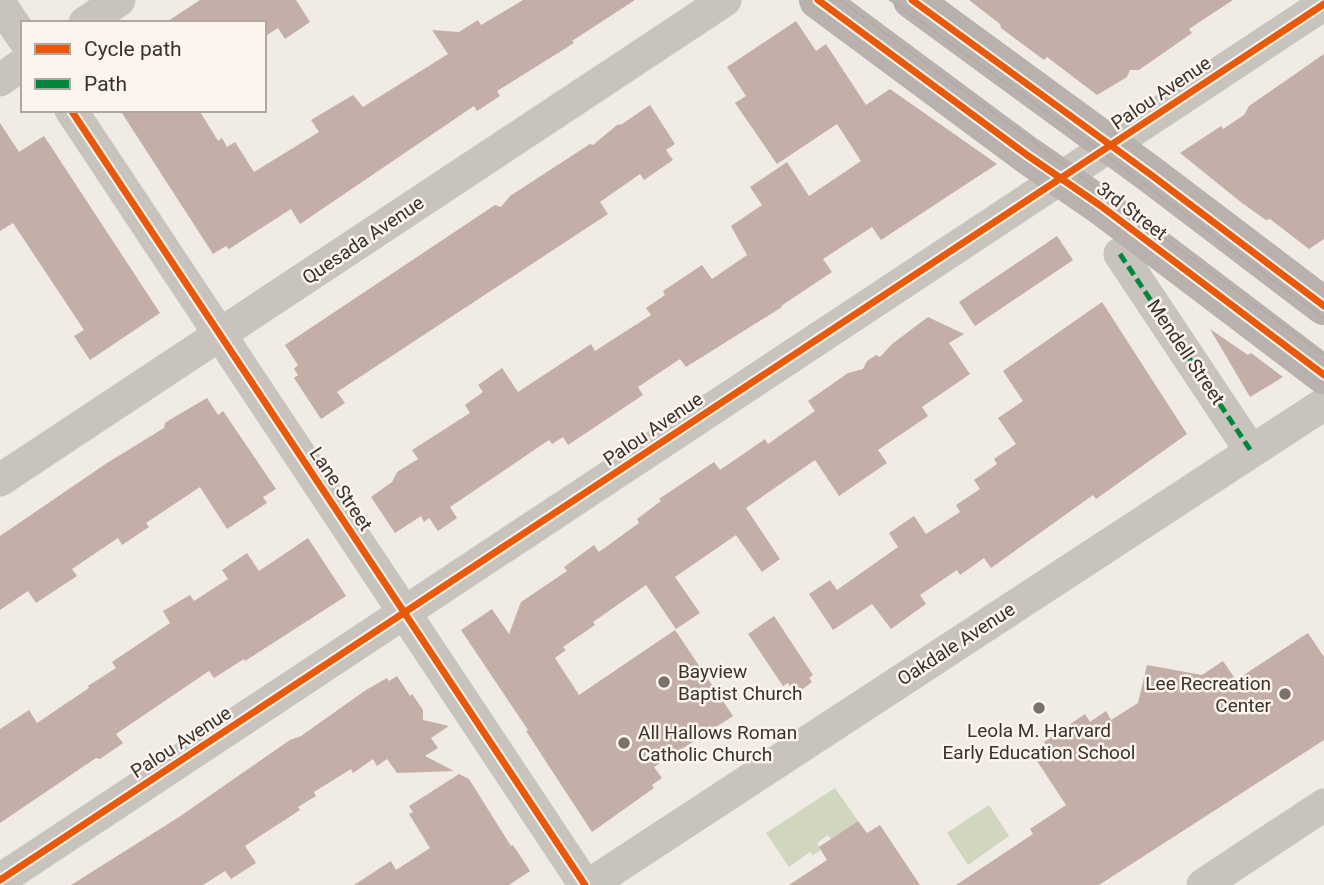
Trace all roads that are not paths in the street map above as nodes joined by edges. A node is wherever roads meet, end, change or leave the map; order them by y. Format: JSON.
{"nodes":[{"id":1,"x":119,"y":0,"type":"edge"},
{"id":2,"x":725,"y":0,"type":"edge"},
{"id":3,"x":818,"y":0,"type":"edge"},
{"id":4,"x":912,"y":0,"type":"edge"},
{"id":5,"x":0,"y":4,"type":"edge"},
{"id":6,"x":1324,"y":4,"type":"edge"},
{"id":7,"x":88,"y":21,"type":"edge"},
{"id":8,"x":21,"y":35,"type":"edge"},
{"id":9,"x":21,"y":65,"type":"edge"},
{"id":10,"x":0,"y":80,"type":"edge"},
{"id":11,"x":72,"y":112,"type":"edge"},
{"id":12,"x":1110,"y":146,"type":"junction"},
{"id":13,"x":1060,"y":178,"type":"junction"},
{"id":14,"x":1120,"y":254,"type":"dead end"},
{"id":15,"x":1324,"y":306,"type":"edge"},
{"id":16,"x":220,"y":335,"type":"junction"},
{"id":17,"x":1324,"y":375,"type":"edge"},
{"id":18,"x":1324,"y":404,"type":"edge"},
{"id":19,"x":1251,"y":451,"type":"junction"},
{"id":20,"x":0,"y":480,"type":"edge"},
{"id":21,"x":405,"y":614,"type":"junction"},
{"id":22,"x":1324,"y":805,"type":"edge"},
{"id":23,"x":0,"y":880,"type":"edge"},
{"id":24,"x":587,"y":885,"type":"edge"},
{"id":25,"x":1203,"y":885,"type":"edge"}],
"edges":[{"from":1,"to":7,"type":"street"},
{"from":2,"to":16,"type":"street","name":"Quesada Avenue"},
{"from":3,"to":13,"type":"main road","name":"3rd Street"},
{"from":4,"to":12,"type":"main road","name":"3rd Street"},
{"from":5,"to":8,"type":"street"},
{"from":6,"to":12,"type":"street","name":"Palou Avenue"},
{"from":9,"to":10,"type":"street"},
{"from":11,"to":16,"type":"street","name":"Lane Street"},
{"from":12,"to":13,"type":"street","name":"Palou Avenue"},
{"from":12,"to":15,"type":"main road","name":"3rd Street"},
{"from":13,"to":17,"type":"main road","name":"3rd Street"},
{"from":13,"to":21,"type":"street","name":"Palou Avenue"},
{"from":14,"to":19,"type":"street","name":"Mendell Street"},
{"from":16,"to":20,"type":"street","name":"Quesada Avenue"},
{"from":16,"to":21,"type":"street","name":"Lane Street"},
{"from":18,"to":19,"type":"street","name":"Oakdale Avenue"},
{"from":19,"to":24,"type":"street","name":"Oakdale Avenue"},
{"from":21,"to":23,"type":"street","name":"Palou Avenue"},
{"from":21,"to":24,"type":"street","name":"Lane Street"},
{"from":22,"to":25,"type":"street"}]}
